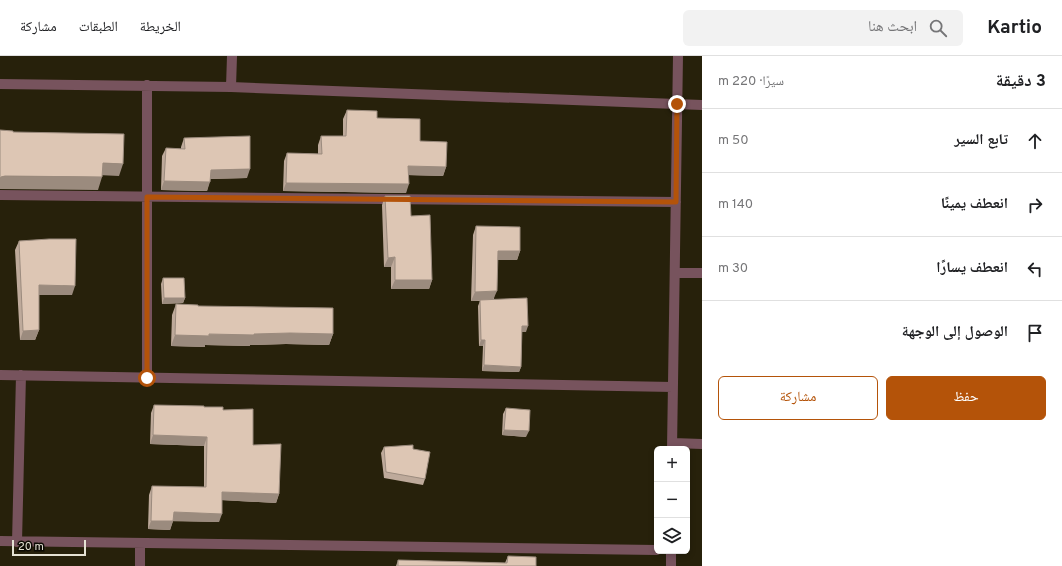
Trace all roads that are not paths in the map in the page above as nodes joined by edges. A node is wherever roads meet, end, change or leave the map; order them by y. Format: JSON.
{"nodes":[{"id":1,"x":232,"y":56,"type":"edge"},
{"id":2,"x":678,"y":56,"type":"edge"},
{"id":3,"x":0,"y":84,"type":"edge"},
{"id":4,"x":147,"y":85,"type":"junction"},
{"id":5,"x":231,"y":87,"type":"junction"},
{"id":6,"x":677,"y":104,"type":"junction"},
{"id":7,"x":702,"y":105,"type":"edge"},
{"id":8,"x":0,"y":195,"type":"edge"},
{"id":9,"x":147,"y":197,"type":"junction"},
{"id":10,"x":676,"y":202,"type":"junction"},
{"id":11,"x":675,"y":273,"type":"junction"},
{"id":12,"x":702,"y":274,"type":"edge"},
{"id":13,"x":0,"y":375,"type":"edge"},
{"id":14,"x":21,"y":375,"type":"junction"},
{"id":15,"x":147,"y":378,"type":"junction"},
{"id":16,"x":673,"y":387,"type":"junction"},
{"id":17,"x":702,"y":444,"type":"edge"},
{"id":18,"x":673,"y":446,"type":"edge"},
{"id":19,"x":0,"y":541,"type":"edge"},
{"id":20,"x":17,"y":542,"type":"junction"},
{"id":21,"x":140,"y":543,"type":"junction"},
{"id":22,"x":654,"y":550,"type":"edge"},
{"id":23,"x":671,"y":554,"type":"edge"},
{"id":24,"x":140,"y":566,"type":"edge"},
{"id":25,"x":671,"y":566,"type":"edge"}],
"edges":[{"from":1,"to":5,"type":"street"},
{"from":2,"to":6,"type":"street"},
{"from":3,"to":4,"type":"street"},
{"from":4,"to":5,"type":"street"},
{"from":4,"to":9,"type":"street"},
{"from":5,"to":6,"type":"street"},
{"from":6,"to":7,"type":"street"},
{"from":6,"to":10,"type":"street"},
{"from":8,"to":9,"type":"street"},
{"from":9,"to":10,"type":"street"},
{"from":9,"to":15,"type":"street"},
{"from":10,"to":11,"type":"street"},
{"from":11,"to":12,"type":"street"},
{"from":11,"to":16,"type":"street"},
{"from":13,"to":14,"type":"street"},
{"from":14,"to":15,"type":"street"},
{"from":14,"to":20,"type":"street"},
{"from":15,"to":16,"type":"street"},
{"from":16,"to":18,"type":"street"},
{"from":17,"to":18,"type":"street"},
{"from":19,"to":20,"type":"street"},
{"from":20,"to":21,"type":"street"},
{"from":21,"to":22,"type":"street"},
{"from":21,"to":24,"type":"street"},
{"from":23,"to":25,"type":"street"}]}
